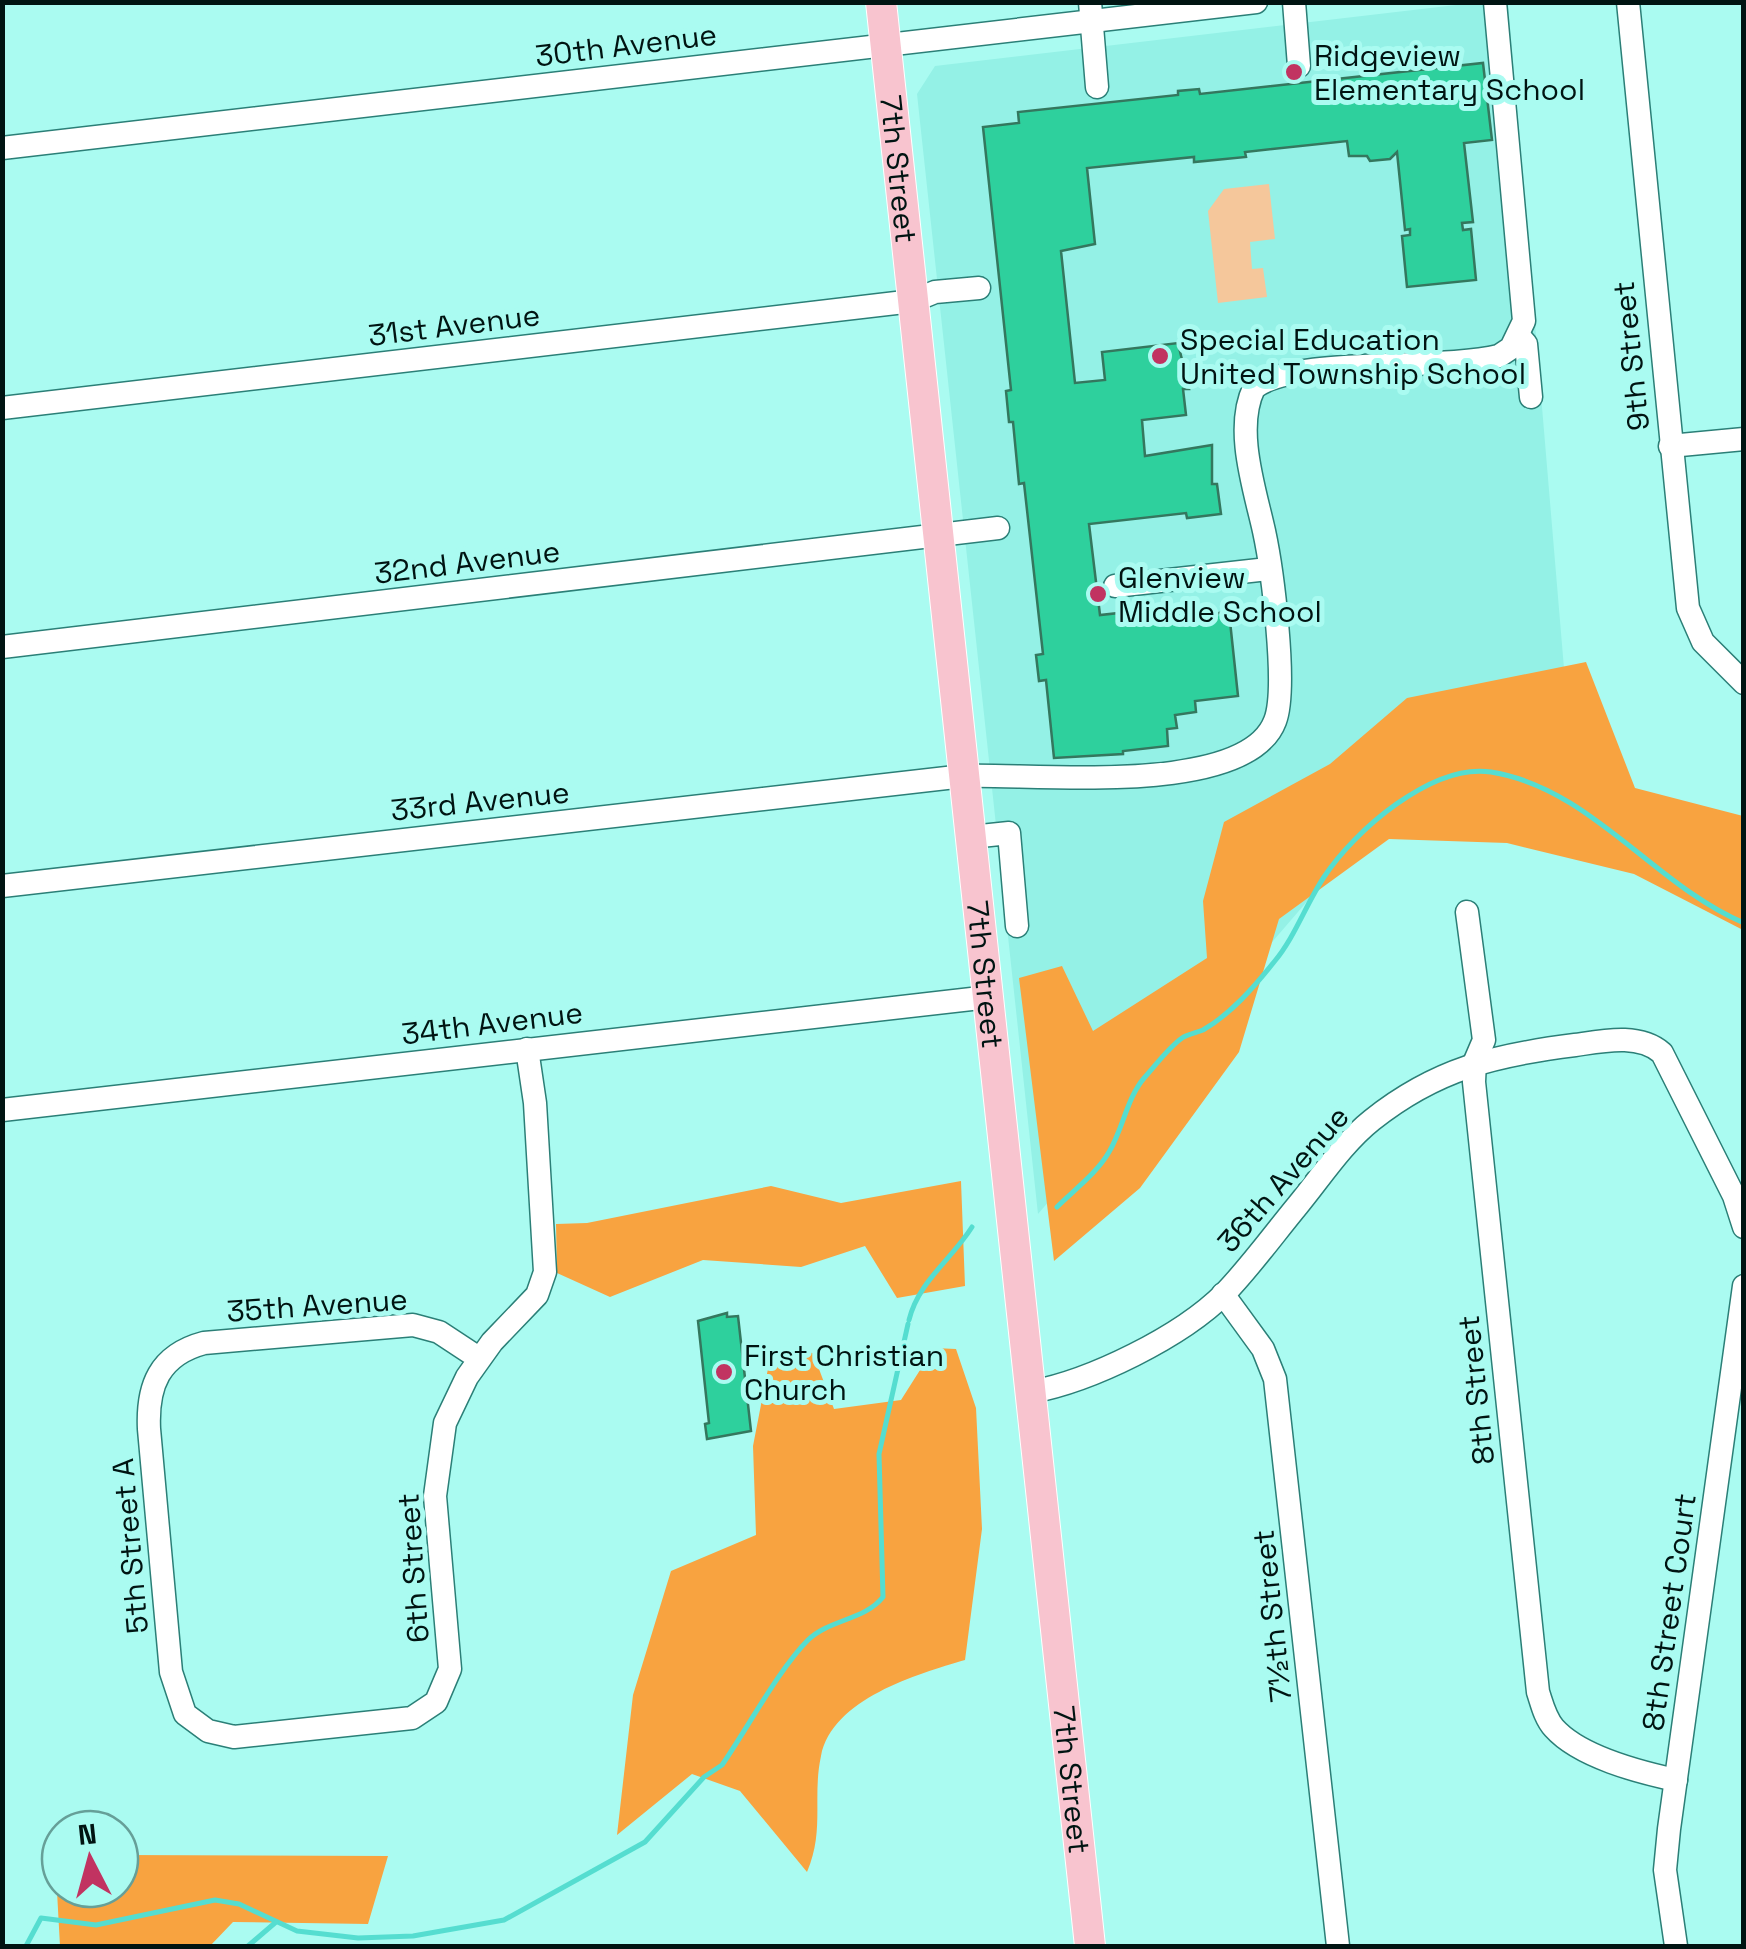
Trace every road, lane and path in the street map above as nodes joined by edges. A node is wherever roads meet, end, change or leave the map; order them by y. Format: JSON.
{"nodes":[{"id":1,"x":881,"y":2,"type":"edge"},
{"id":2,"x":1256,"y":2,"type":"edge"},
{"id":3,"x":1294,"y":2,"type":"edge"},
{"id":4,"x":1495,"y":2,"type":"edge"},
{"id":5,"x":1628,"y":2,"type":"edge"},
{"id":6,"x":1091,"y":12,"type":"edge"},
{"id":7,"x":886,"y":45,"type":"junction"},
{"id":8,"x":1299,"y":66,"type":"dead end"},
{"id":9,"x":1097,"y":87,"type":"dead end"},
{"id":10,"x":2,"y":148,"type":"edge"},
{"id":11,"x":978,"y":288,"type":"dead end"},
{"id":12,"x":913,"y":301,"type":"junction"},
{"id":13,"x":1519,"y":336,"type":"junction"},
{"id":14,"x":1531,"y":397,"type":"dead end"},
{"id":15,"x":2,"y":408,"type":"edge"},
{"id":16,"x":1744,"y":438,"type":"edge"},
{"id":17,"x":1670,"y":446,"type":"junction"},
{"id":18,"x":998,"y":528,"type":"dead end"},
{"id":19,"x":938,"y":538,"type":"junction"},
{"id":20,"x":1268,"y":569,"type":"junction"},
{"id":21,"x":1115,"y":586,"type":"dead end"},
{"id":22,"x":2,"y":646,"type":"edge"},
{"id":23,"x":1744,"y":683,"type":"edge"},
{"id":24,"x":964,"y":776,"type":"junction"},
{"id":25,"x":971,"y":837,"type":"junction"},
{"id":26,"x":2,"y":886,"type":"edge"},
{"id":27,"x":1467,"y":912,"type":"dead end"},
{"id":28,"x":1017,"y":926,"type":"dead end"},
{"id":29,"x":989,"y":997,"type":"junction"},
{"id":30,"x":527,"y":1049,"type":"junction"},
{"id":31,"x":1475,"y":1061,"type":"junction"},
{"id":32,"x":2,"y":1110,"type":"edge"},
{"id":33,"x":1744,"y":1227,"type":"edge"},
{"id":34,"x":1744,"y":1286,"type":"edge"},
{"id":35,"x":1223,"y":1294,"type":"junction"},
{"id":36,"x":480,"y":1358,"type":"junction"},
{"id":37,"x":158,"y":1372,"type":"joint"},
{"id":38,"x":1031,"y":1392,"type":"junction"},
{"id":39,"x":185,"y":1714,"type":"joint"},
{"id":40,"x":1676,"y":1780,"type":"junction"},
{"id":41,"x":1090,"y":1946,"type":"edge"},
{"id":42,"x":1338,"y":1946,"type":"edge"},
{"id":43,"x":1676,"y":1946,"type":"edge"}],
"edges":[{"from":1,"to":7,"type":"main road","name":"7th Street"},
{"from":2,"to":6,"type":"street","name":"30th Avenue"},
{"from":3,"to":8,"type":"street"},
{"from":4,"to":13,"type":"street"},
{"from":5,"to":17,"type":"street","name":"9th Street"},
{"from":6,"to":7,"type":"street","name":"30th Avenue"},
{"from":6,"to":9,"type":"street"},
{"from":7,"to":10,"type":"street","name":"30th Avenue"},
{"from":7,"to":12,"type":"main road","name":"7th Street"},
{"from":11,"to":12,"type":"street","name":"31st Avenue"},
{"from":12,"to":15,"type":"street","name":"31st Avenue"},
{"from":12,"to":19,"type":"main road","name":"7th Street"},
{"from":13,"to":14,"type":"street"},
{"from":13,"to":20,"type":"street","name":"33rd Avenue"},
{"from":16,"to":17,"type":"street"},
{"from":17,"to":23,"type":"street","name":"9th Street"},
{"from":18,"to":19,"type":"street","name":"32nd Avenue"},
{"from":19,"to":22,"type":"street","name":"32nd Avenue"},
{"from":19,"to":24,"type":"main road","name":"7th Street"},
{"from":20,"to":21,"type":"street"},
{"from":20,"to":24,"type":"street","name":"33rd Avenue"},
{"from":24,"to":25,"type":"main road","name":"7th Street"},
{"from":24,"to":26,"type":"street","name":"33rd Avenue"},
{"from":25,"to":28,"type":"street"},
{"from":25,"to":29,"type":"main road","name":"7th Street"},
{"from":27,"to":31,"type":"street","name":"8th Street"},
{"from":29,"to":30,"type":"street","name":"34th Avenue"},
{"from":29,"to":38,"type":"main road","name":"7th Street"},
{"from":30,"to":32,"type":"street","name":"34th Avenue"},
{"from":30,"to":36,"type":"street","name":"6th Street"},
{"from":31,"to":33,"type":"street","name":"36th Avenue"},
{"from":31,"to":35,"type":"street","name":"36th Avenue"},
{"from":31,"to":40,"type":"street","name":"8th Street"},
{"from":34,"to":40,"type":"street","name":"8th Street Court"},
{"from":35,"to":38,"type":"street","name":"36th Avenue"},
{"from":35,"to":42,"type":"street","name":"7½th Street"},
{"from":36,"to":37,"type":"street","name":"35th Avenue"},
{"from":36,"to":39,"type":"street","name":"6th Street"},
{"from":37,"to":39,"type":"street","name":"5th Street A"},
{"from":38,"to":41,"type":"main road","name":"7th Street"},
{"from":40,"to":43,"type":"street","name":"8th Street Court"}]}
